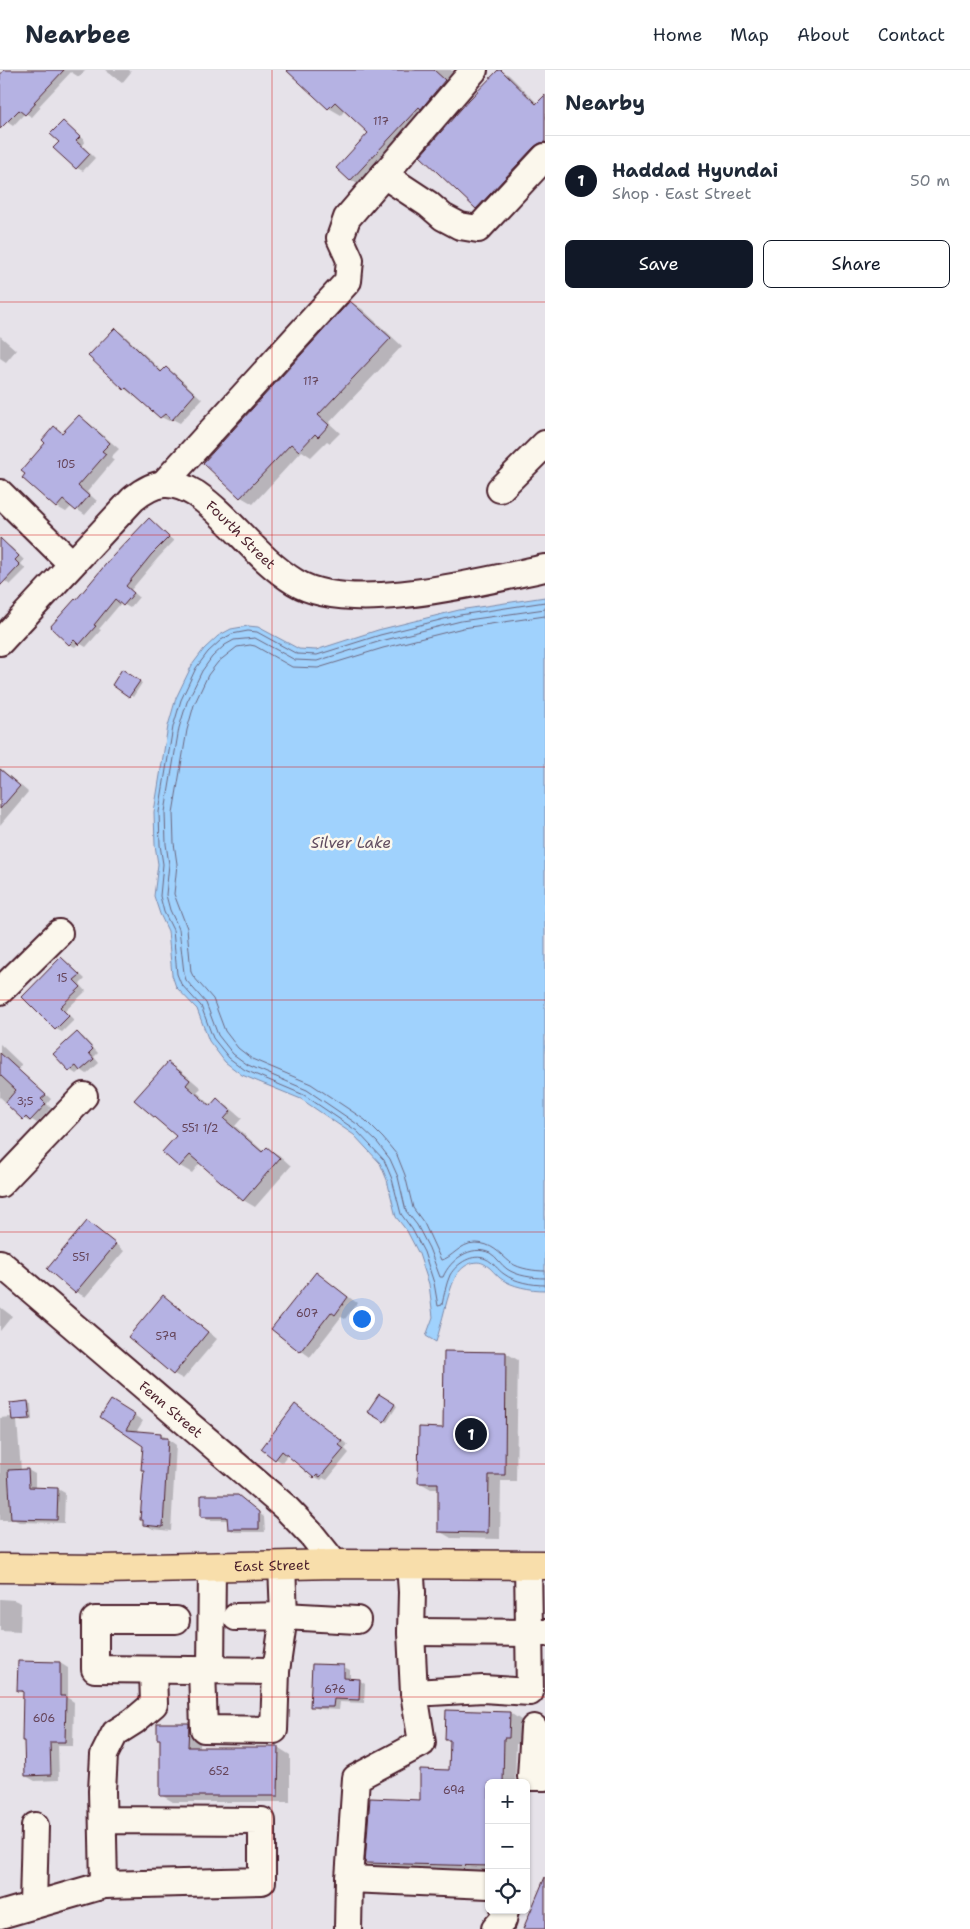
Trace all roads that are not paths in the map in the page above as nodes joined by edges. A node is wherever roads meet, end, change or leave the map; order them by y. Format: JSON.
{"nodes":[{"id":1,"x":474,"y":70,"type":"edge"},
{"id":2,"x":545,"y":157,"type":"edge"},
{"id":3,"x":384,"y":174,"type":"junction"},
{"id":4,"x":545,"y":444,"type":"edge"},
{"id":5,"x":164,"y":484,"type":"junction"},
{"id":6,"x":500,"y":489,"type":"dead end"},
{"id":7,"x":0,"y":493,"type":"edge"},
{"id":8,"x":72,"y":564,"type":"junction"},
{"id":9,"x":545,"y":568,"type":"edge"},
{"id":10,"x":0,"y":642,"type":"edge"},
{"id":11,"x":59,"y":933,"type":"dead end"},
{"id":12,"x":0,"y":991,"type":"edge"},
{"id":13,"x":84,"y":1096,"type":"dead end"},
{"id":14,"x":0,"y":1184,"type":"edge"},
{"id":15,"x":0,"y":1263,"type":"edge"},
{"id":16,"x":335,"y":1564,"type":"junction"},
{"id":17,"x":410,"y":1564,"type":"junction"},
{"id":18,"x":282,"y":1565,"type":"junction"},
{"id":19,"x":536,"y":1565,"type":"edge"},
{"id":20,"x":212,"y":1567,"type":"junction"},
{"id":21,"x":0,"y":1568,"type":"edge"},
{"id":22,"x":284,"y":1616,"type":"junction"},
{"id":23,"x":236,"y":1617,"type":"dead end"},
{"id":24,"x":176,"y":1620,"type":"dead end"},
{"id":25,"x":357,"y":1620,"type":"dead end"},
{"id":26,"x":411,"y":1632,"type":"junction"},
{"id":27,"x":537,"y":1633,"type":"edge"},
{"id":28,"x":153,"y":1670,"type":"junction"},
{"id":29,"x":206,"y":1670,"type":"junction"},
{"id":30,"x":276,"y":1672,"type":"junction"},
{"id":31,"x":535,"y":1675,"type":"edge"},
{"id":32,"x":414,"y":1694,"type":"junction"},
{"id":33,"x":539,"y":1728,"type":"edge"},
{"id":34,"x":534,"y":1784,"type":"edge"},
{"id":35,"x":103,"y":1820,"type":"junction"},
{"id":36,"x":35,"y":1826,"type":"dead end"},
{"id":37,"x":348,"y":1879,"type":"junction"},
{"id":38,"x":104,"y":1885,"type":"junction"},
{"id":39,"x":485,"y":1885,"type":"edge"},
{"id":40,"x":33,"y":1905,"type":"junction"},
{"id":41,"x":504,"y":1914,"type":"edge"},
{"id":42,"x":0,"y":1915,"type":"edge"},
{"id":43,"x":348,"y":1929,"type":"edge"},
{"id":44,"x":494,"y":1929,"type":"edge"}],
"edges":[{"from":1,"to":3,"type":"street"},
{"from":2,"to":3,"type":"street"},
{"from":3,"to":5,"type":"street"},
{"from":4,"to":6,"type":"street"},
{"from":5,"to":8,"type":"street"},
{"from":5,"to":9,"type":"street","name":"Fourth Street"},
{"from":7,"to":8,"type":"street"},
{"from":8,"to":10,"type":"street"},
{"from":11,"to":12,"type":"street"},
{"from":13,"to":14,"type":"street"},
{"from":15,"to":16,"type":"street","name":"Fenn Street"},
{"from":16,"to":17,"type":"highway","name":"East Street"},
{"from":16,"to":18,"type":"highway","name":"East Street"},
{"from":17,"to":19,"type":"highway","name":"East Street"},
{"from":17,"to":26,"type":"street"},
{"from":18,"to":20,"type":"highway","name":"East Street"},
{"from":18,"to":22,"type":"street"},
{"from":19,"to":27,"type":"street"},
{"from":20,"to":21,"type":"highway","name":"East Street"},
{"from":20,"to":29,"type":"street"},
{"from":22,"to":23,"type":"street"},
{"from":22,"to":25,"type":"street"},
{"from":22,"to":30,"type":"street"},
{"from":24,"to":28,"type":"street"},
{"from":26,"to":27,"type":"street"},
{"from":26,"to":32,"type":"street"},
{"from":27,"to":31,"type":"street"},
{"from":28,"to":29,"type":"street"},
{"from":28,"to":35,"type":"street"},
{"from":29,"to":30,"type":"street"},
{"from":29,"to":30,"type":"street"},
{"from":31,"to":32,"type":"street"},
{"from":31,"to":33,"type":"street"},
{"from":32,"to":37,"type":"street"},
{"from":33,"to":34,"type":"street"},
{"from":35,"to":38,"type":"street"},
{"from":35,"to":38,"type":"street"},
{"from":36,"to":40,"type":"street"},
{"from":37,"to":39,"type":"street"},
{"from":37,"to":43,"type":"street"},
{"from":38,"to":40,"type":"street"},
{"from":40,"to":42,"type":"street"},
{"from":41,"to":44,"type":"street"}]}
